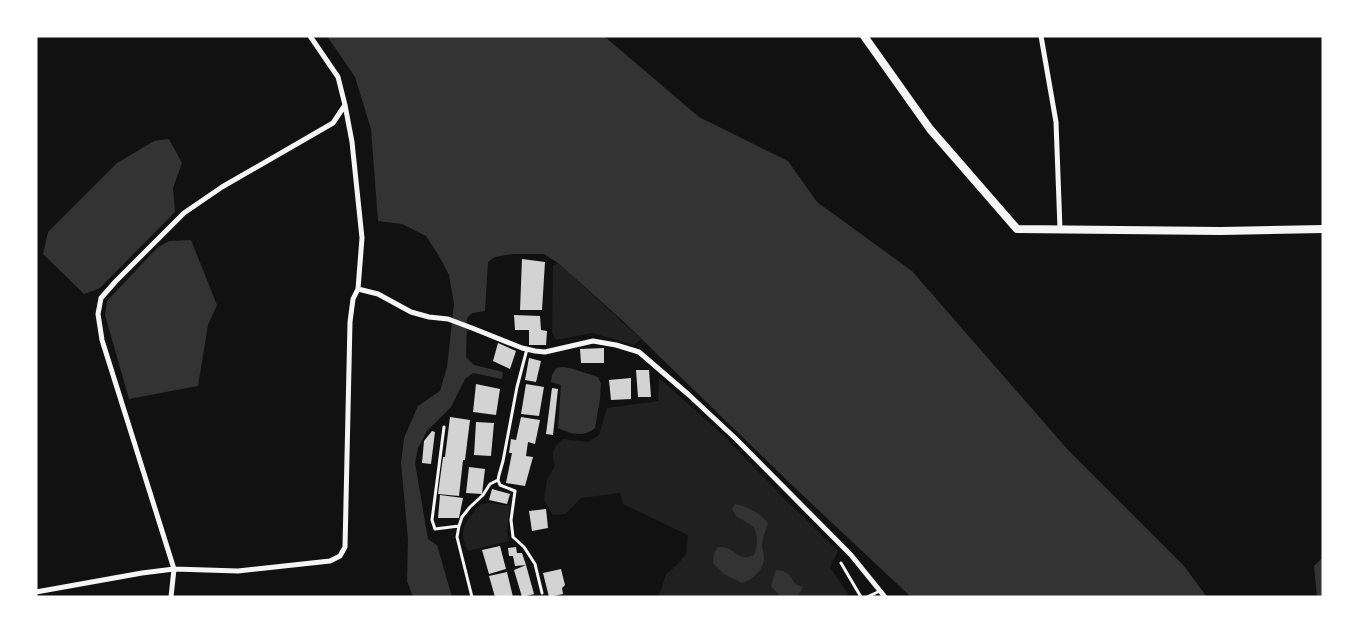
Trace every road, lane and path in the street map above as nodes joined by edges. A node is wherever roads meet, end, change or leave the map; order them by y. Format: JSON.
{"nodes":[{"id":1,"x":310,"y":36,"type":"edge"},
{"id":2,"x":864,"y":36,"type":"edge"},
{"id":3,"x":1042,"y":36,"type":"edge"},
{"id":4,"x":345,"y":105,"type":"junction"},
{"id":5,"x":1323,"y":228,"type":"edge"},
{"id":6,"x":1060,"y":229,"type":"junction"},
{"id":7,"x":358,"y":289,"type":"junction"},
{"id":8,"x":526,"y":349,"type":"junction"},
{"id":9,"x":444,"y":427,"type":"dead end"},
{"id":10,"x":498,"y":480,"type":"junction"},
{"id":11,"x":459,"y":526,"type":"junction"},
{"id":12,"x":841,"y":563,"type":"dead end"},
{"id":13,"x":174,"y":569,"type":"junction"},
{"id":14,"x":880,"y":590,"type":"junction"},
{"id":15,"x":36,"y":592,"type":"edge"},
{"id":16,"x":542,"y":593,"type":"dead end"},
{"id":17,"x":171,"y":597,"type":"edge"},
{"id":18,"x":472,"y":597,"type":"edge"},
{"id":19,"x":861,"y":597,"type":"edge"},
{"id":20,"x":867,"y":597,"type":"edge"},
{"id":21,"x":885,"y":597,"type":"edge"}],
"edges":[{"from":1,"to":4,"type":"street"},
{"from":2,"to":6,"type":"street"},
{"from":3,"to":6,"type":"street"},
{"from":4,"to":7,"type":"street"},
{"from":4,"to":13,"type":"street"},
{"from":5,"to":6,"type":"street"},
{"from":7,"to":8,"type":"street"},
{"from":7,"to":13,"type":"street"},
{"from":8,"to":10,"type":"lane"},
{"from":8,"to":14,"type":"street"},
{"from":9,"to":11,"type":"lane"},
{"from":10,"to":11,"type":"lane"},
{"from":10,"to":16,"type":"lane"},
{"from":11,"to":18,"type":"lane"},
{"from":12,"to":19,"type":"lane"},
{"from":13,"to":15,"type":"street"},
{"from":13,"to":17,"type":"street"},
{"from":14,"to":20,"type":"lane"},
{"from":14,"to":21,"type":"street"}]}
